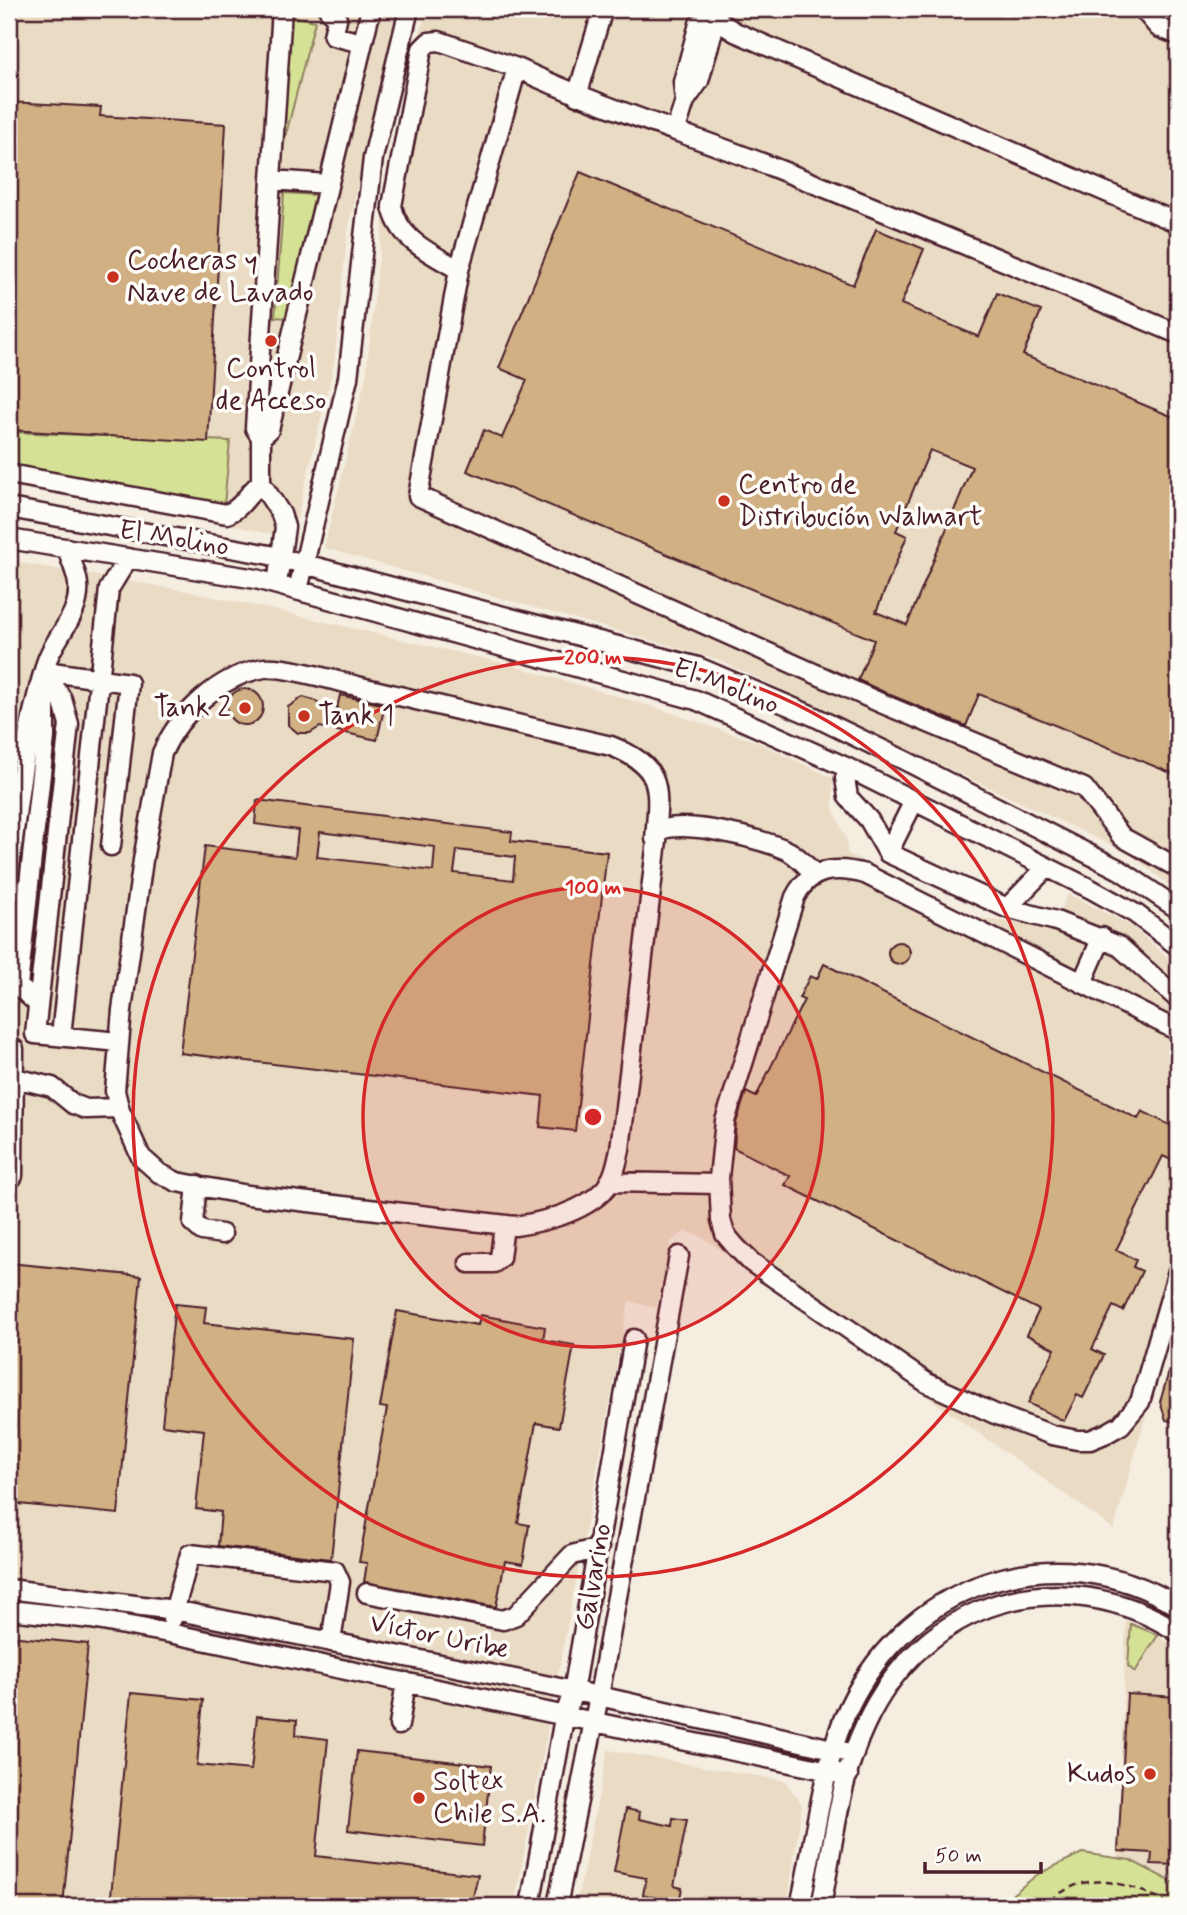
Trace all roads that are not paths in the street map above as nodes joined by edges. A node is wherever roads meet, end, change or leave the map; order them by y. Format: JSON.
{"nodes":[{"id":1,"x":282,"y":9,"type":"edge"},
{"id":2,"x":328,"y":9,"type":"edge"},
{"id":3,"x":371,"y":9,"type":"edge"},
{"id":4,"x":409,"y":9,"type":"edge"},
{"id":5,"x":603,"y":9,"type":"edge"},
{"id":6,"x":1143,"y":9,"type":"edge"},
{"id":7,"x":713,"y":12,"type":"edge"},
{"id":8,"x":1178,"y":35,"type":"edge"},
{"id":9,"x":362,"y":43,"type":"junction"},
{"id":10,"x":517,"y":68,"type":"junction"},
{"id":11,"x":577,"y":96,"type":"junction"},
{"id":12,"x":676,"y":129,"type":"junction"},
{"id":13,"x":272,"y":180,"type":"junction"},
{"id":14,"x":327,"y":184,"type":"junction"},
{"id":15,"x":1178,"y":223,"type":"edge"},
{"id":16,"x":458,"y":270,"type":"junction"},
{"id":17,"x":1178,"y":334,"type":"edge"},
{"id":18,"x":261,"y":437,"type":"junction"},
{"id":19,"x":9,"y":474,"type":"edge"},
{"id":20,"x":261,"y":483,"type":"junction"},
{"id":21,"x":9,"y":508,"type":"edge"},
{"id":22,"x":9,"y":539,"type":"edge"},
{"id":23,"x":67,"y":548,"type":"junction"},
{"id":24,"x":279,"y":557,"type":"junction"},
{"id":25,"x":128,"y":558,"type":"junction"},
{"id":26,"x":304,"y":564,"type":"junction"},
{"id":27,"x":277,"y":584,"type":"junction"},
{"id":28,"x":298,"y":590,"type":"junction"},
{"id":29,"x":45,"y":671,"type":"junction"},
{"id":30,"x":717,"y":674,"type":"junction"},
{"id":31,"x":98,"y":678,"type":"junction"},
{"id":32,"x":700,"y":702,"type":"junction"},
{"id":33,"x":849,"y":768,"type":"junction"},
{"id":34,"x":914,"y":801,"type":"junction"},
{"id":35,"x":1038,"y":828,"type":"junction"},
{"id":36,"x":656,"y":839,"type":"junction"},
{"id":37,"x":111,"y":846,"type":"dead end"},
{"id":38,"x":888,"y":853,"type":"junction"},
{"id":39,"x":1023,"y":855,"type":"junction"},
{"id":40,"x":1047,"y":867,"type":"junction"},
{"id":41,"x":1178,"y":868,"type":"edge"},
{"id":42,"x":815,"y":874,"type":"junction"},
{"id":43,"x":9,"y":875,"type":"edge"},
{"id":44,"x":1007,"y":908,"type":"junction"},
{"id":45,"x":1178,"y":909,"type":"edge"},
{"id":46,"x":1102,"y":937,"type":"junction"},
{"id":47,"x":1178,"y":946,"type":"edge"},
{"id":48,"x":1082,"y":983,"type":"junction"},
{"id":49,"x":13,"y":985,"type":"edge"},
{"id":50,"x":1178,"y":999,"type":"edge"},
{"id":51,"x":37,"y":1003,"type":"junction"},
{"id":52,"x":1178,"y":1031,"type":"edge"},
{"id":53,"x":61,"y":1036,"type":"junction"},
{"id":54,"x":120,"y":1042,"type":"junction"},
{"id":55,"x":14,"y":1049,"type":"dead end"},
{"id":56,"x":15,"y":1077,"type":"junction"},
{"id":57,"x":119,"y":1108,"type":"junction"},
{"id":58,"x":9,"y":1181,"type":"edge"},
{"id":59,"x":609,"y":1182,"type":"junction"},
{"id":60,"x":719,"y":1184,"type":"junction"},
{"id":61,"x":197,"y":1185,"type":"junction"},
{"id":62,"x":504,"y":1225,"type":"junction"},
{"id":63,"x":222,"y":1234,"type":"dead end"},
{"id":64,"x":679,"y":1256,"type":"dead end"},
{"id":65,"x":469,"y":1263,"type":"dead end"},
{"id":66,"x":1178,"y":1271,"type":"edge"},
{"id":67,"x":634,"y":1339,"type":"dead end"},
{"id":68,"x":621,"y":1418,"type":"junction"},
{"id":69,"x":649,"y":1423,"type":"junction"},
{"id":70,"x":599,"y":1548,"type":"junction"},
{"id":71,"x":9,"y":1589,"type":"edge"},
{"id":72,"x":367,"y":1593,"type":"dead end"},
{"id":73,"x":1178,"y":1606,"type":"edge"},
{"id":74,"x":9,"y":1610,"type":"edge"},
{"id":75,"x":174,"y":1611,"type":"junction"},
{"id":76,"x":1178,"y":1632,"type":"edge"},
{"id":77,"x":169,"y":1633,"type":"junction"},
{"id":78,"x":331,"y":1642,"type":"junction"},
{"id":79,"x":406,"y":1682,"type":"junction"},
{"id":80,"x":573,"y":1692,"type":"junction"},
{"id":81,"x":599,"y":1696,"type":"junction"},
{"id":82,"x":565,"y":1717,"type":"junction"},
{"id":83,"x":591,"y":1722,"type":"junction"},
{"id":84,"x":399,"y":1725,"type":"dead end"},
{"id":85,"x":834,"y":1748,"type":"junction"},
{"id":86,"x":854,"y":1755,"type":"junction"},
{"id":87,"x":828,"y":1771,"type":"junction"},
{"id":88,"x":848,"y":1775,"type":"junction"},
{"id":89,"x":530,"y":1906,"type":"edge"},
{"id":90,"x":556,"y":1906,"type":"edge"},
{"id":91,"x":800,"y":1906,"type":"edge"},
{"id":92,"x":821,"y":1906,"type":"edge"}],
"edges":[{"from":1,"to":13,"type":"street"},
{"from":2,"to":9,"type":"street"},
{"from":3,"to":9,"type":"street"},
{"from":4,"to":26,"type":"street"},
{"from":5,"to":11,"type":"street"},
{"from":6,"to":8,"type":"street"},
{"from":7,"to":12,"type":"street"},
{"from":7,"to":15,"type":"street"},
{"from":9,"to":14,"type":"street"},
{"from":10,"to":11,"type":"street"},
{"from":10,"to":16,"type":"street"},
{"from":10,"to":16,"type":"street"},
{"from":11,"to":12,"type":"street"},
{"from":12,"to":17,"type":"street"},
{"from":13,"to":14,"type":"street"},
{"from":13,"to":18,"type":"street"},
{"from":14,"to":18,"type":"street"},
{"from":16,"to":41,"type":"street"},
{"from":18,"to":20,"type":"street"},
{"from":19,"to":20,"type":"street"},
{"from":20,"to":24,"type":"street"},
{"from":21,"to":24,"type":"street","name":"El Molino"},
{"from":22,"to":23,"type":"street","name":"El Molino"},
{"from":23,"to":25,"type":"street","name":"El Molino"},
{"from":23,"to":29,"type":"street"},
{"from":24,"to":26,"type":"street","name":"El Molino"},
{"from":24,"to":27,"type":"street"},
{"from":25,"to":27,"type":"street","name":"El Molino"},
{"from":25,"to":31,"type":"street"},
{"from":26,"to":28,"type":"street"},
{"from":26,"to":30,"type":"street","name":"El Molino"},
{"from":27,"to":28,"type":"street","name":"El Molino"},
{"from":28,"to":32,"type":"street","name":"El Molino"},
{"from":29,"to":31,"type":"street"},
{"from":29,"to":43,"type":"street"},
{"from":29,"to":49,"type":"street"},
{"from":29,"to":51,"type":"street"},
{"from":30,"to":32,"type":"street"},
{"from":30,"to":35,"type":"street","name":"El Molino"},
{"from":31,"to":37,"type":"street"},
{"from":31,"to":53,"type":"street"},
{"from":32,"to":33,"type":"street","name":"El Molino"},
{"from":33,"to":34,"type":"street","name":"El Molino"},
{"from":33,"to":38,"type":"street"},
{"from":34,"to":38,"type":"street"},
{"from":34,"to":39,"type":"street","name":"El Molino"},
{"from":35,"to":39,"type":"street"},
{"from":35,"to":45,"type":"street","name":"El Molino"},
{"from":36,"to":42,"type":"street"},
{"from":36,"to":54,"type":"street"},
{"from":36,"to":59,"type":"street"},
{"from":38,"to":44,"type":"street"},
{"from":39,"to":40,"type":"street","name":"El Molino"},
{"from":40,"to":44,"type":"street"},
{"from":40,"to":47,"type":"street","name":"El Molino"},
{"from":42,"to":48,"type":"street"},
{"from":42,"to":60,"type":"street"},
{"from":44,"to":46,"type":"street"},
{"from":46,"to":48,"type":"street"},
{"from":46,"to":50,"type":"street"},
{"from":48,"to":52,"type":"street"},
{"from":49,"to":51,"type":"street"},
{"from":51,"to":53,"type":"street"},
{"from":53,"to":54,"type":"street"},
{"from":54,"to":57,"type":"street"},
{"from":55,"to":56,"type":"street"},
{"from":56,"to":57,"type":"street"},
{"from":56,"to":58,"type":"street"},
{"from":57,"to":61,"type":"street"},
{"from":59,"to":60,"type":"street"},
{"from":59,"to":62,"type":"street"},
{"from":60,"to":66,"type":"street"},
{"from":61,"to":62,"type":"street"},
{"from":61,"to":63,"type":"street"},
{"from":62,"to":65,"type":"street"},
{"from":64,"to":69,"type":"street","name":"Galvarino"},
{"from":67,"to":68,"type":"street","name":"Galvarino"},
{"from":68,"to":69,"type":"street"},
{"from":68,"to":70,"type":"street","name":"Galvarino"},
{"from":69,"to":81,"type":"street","name":"Galvarino"},
{"from":70,"to":72,"type":"street"},
{"from":70,"to":80,"type":"street","name":"Galvarino"},
{"from":71,"to":75,"type":"street","name":"Víctor Uribe"},
{"from":73,"to":85,"type":"street"},
{"from":74,"to":77,"type":"street","name":"Víctor Uribe"},
{"from":75,"to":77,"type":"street"},
{"from":75,"to":78,"type":"street","name":"Víctor Uribe"},
{"from":75,"to":78,"type":"street"},
{"from":76,"to":86,"type":"street"},
{"from":77,"to":79,"type":"street","name":"Víctor Uribe"},
{"from":78,"to":80,"type":"street","name":"Víctor Uribe"},
{"from":79,"to":82,"type":"street","name":"Víctor Uribe"},
{"from":79,"to":84,"type":"street"},
{"from":80,"to":81,"type":"street","name":"Víctor Uribe"},
{"from":80,"to":82,"type":"street","name":"Galvarino"},
{"from":81,"to":83,"type":"street","name":"Galvarino"},
{"from":81,"to":85,"type":"street","name":"Víctor Uribe"},
{"from":82,"to":83,"type":"street","name":"Víctor Uribe"},
{"from":82,"to":89,"type":"street","name":"Galvarino"},
{"from":83,"to":87,"type":"street","name":"Víctor Uribe"},
{"from":83,"to":90,"type":"street","name":"Galvarino"},
{"from":85,"to":86,"type":"street","name":"Víctor Uribe"},
{"from":85,"to":87,"type":"street"},
{"from":86,"to":88,"type":"street"},
{"from":87,"to":88,"type":"street","name":"Víctor Uribe"},
{"from":87,"to":91,"type":"street"},
{"from":88,"to":92,"type":"street"}]}
